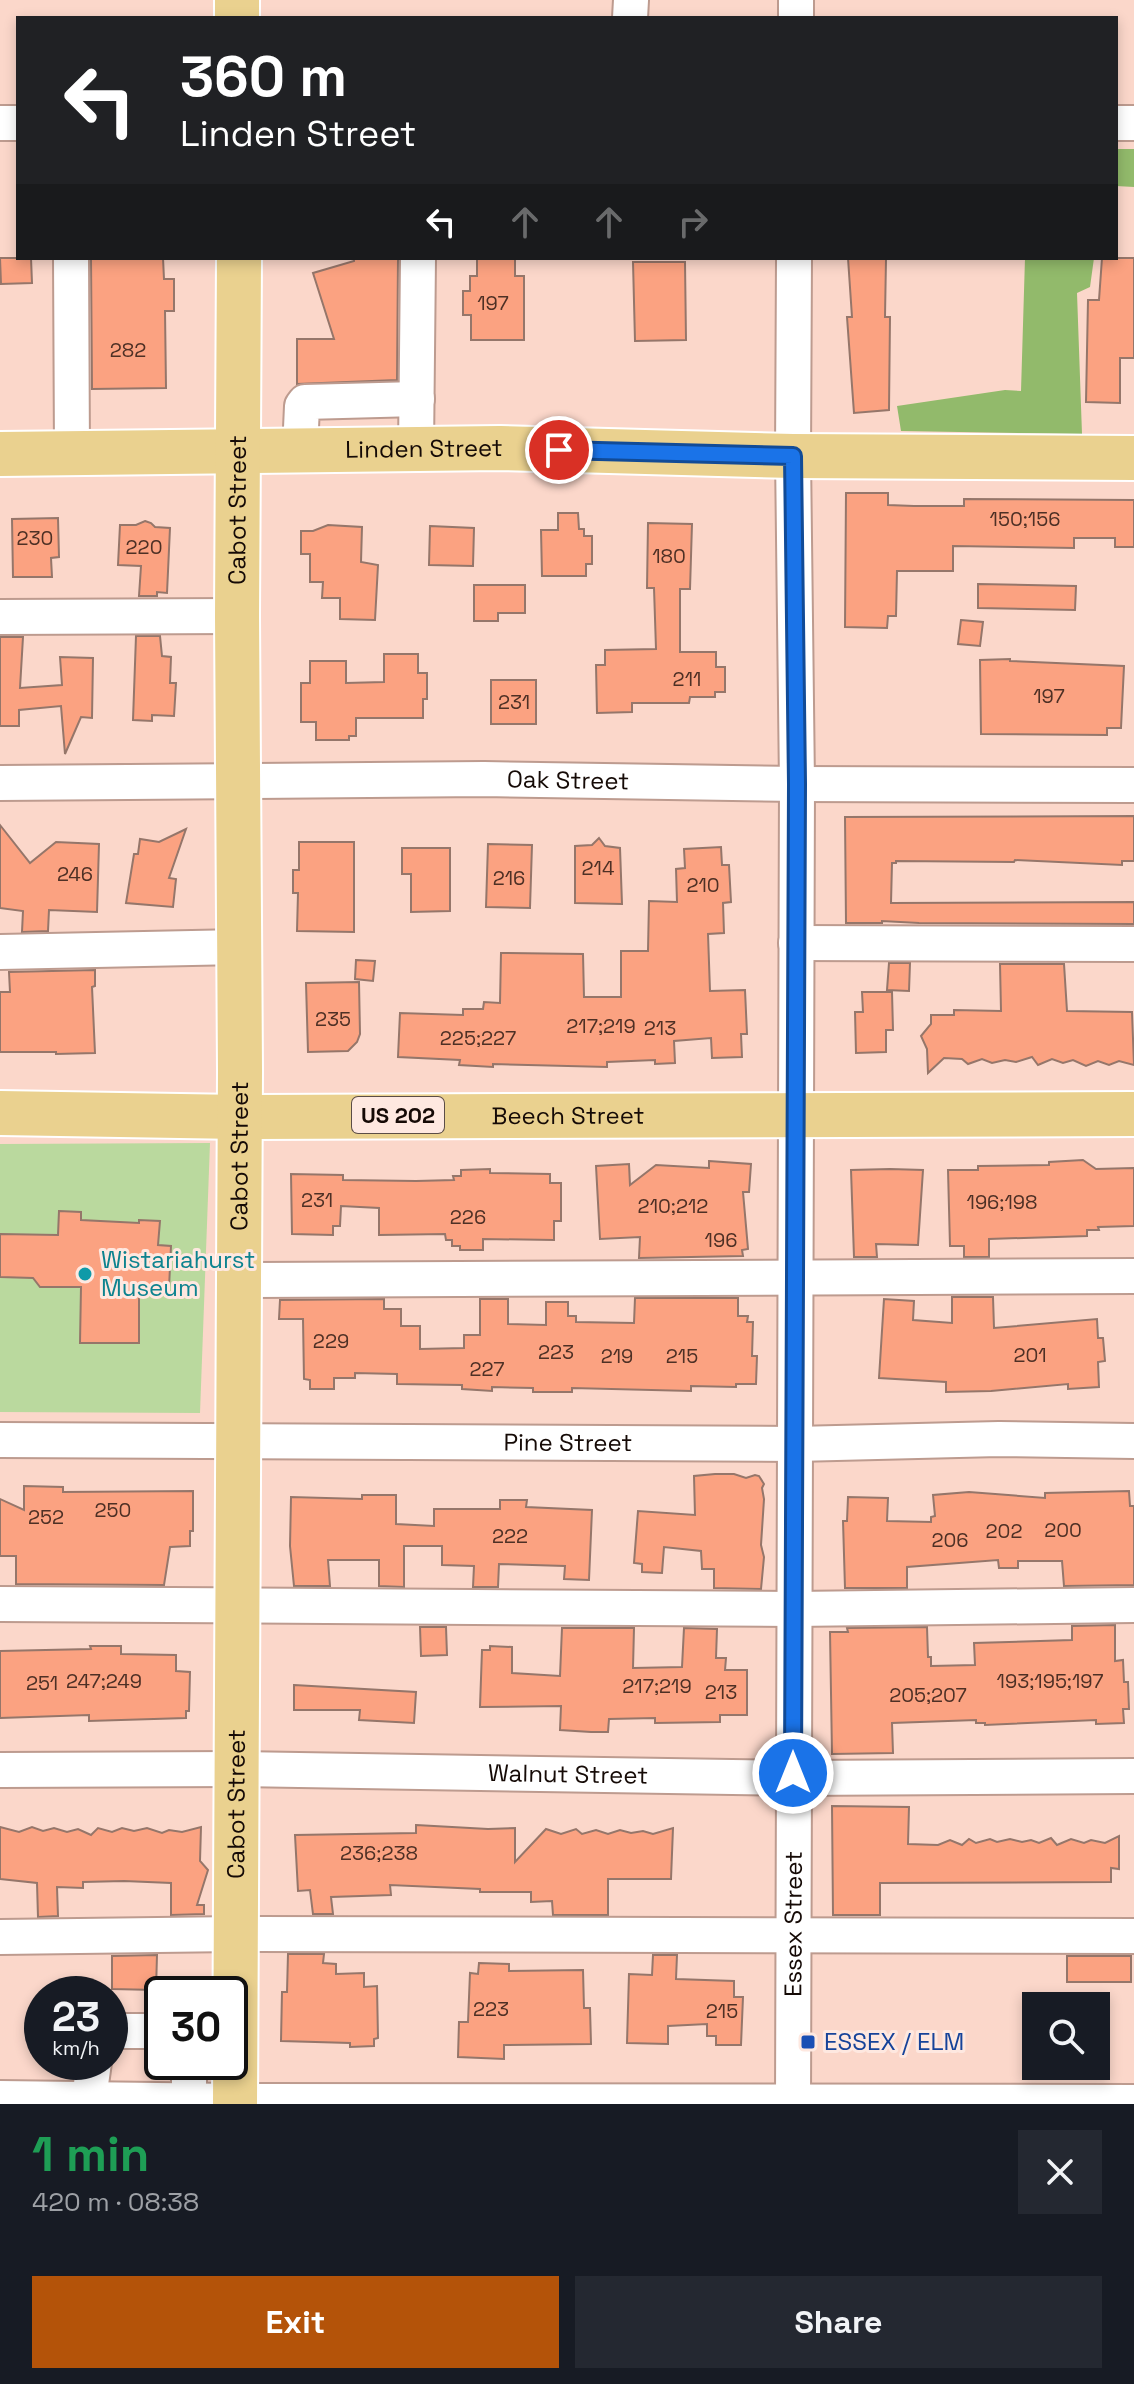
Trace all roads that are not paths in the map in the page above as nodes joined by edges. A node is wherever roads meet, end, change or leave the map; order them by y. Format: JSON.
{"nodes":[{"id":1,"x":71,"y":260,"type":"edge"},
{"id":2,"x":239,"y":260,"type":"edge"},
{"id":3,"x":418,"y":260,"type":"edge"},
{"id":4,"x":794,"y":260,"type":"edge"},
{"id":5,"x":417,"y":399,"type":"junction"},
{"id":6,"x":416,"y":449,"type":"junction"},
{"id":7,"x":238,"y":450,"type":"junction"},
{"id":8,"x":300,"y":450,"type":"junction"},
{"id":9,"x":72,"y":452,"type":"junction"},
{"id":10,"x":0,"y":454,"type":"edge"},
{"id":11,"x":793,"y":456,"type":"junction"},
{"id":12,"x":1134,"y":458,"type":"edge"},
{"id":13,"x":237,"y":616,"type":"junction"},
{"id":14,"x":0,"y":617,"type":"edge"},
{"id":15,"x":239,"y":780,"type":"junction"},
{"id":16,"x":0,"y":783,"type":"edge"},
{"id":17,"x":797,"y":784,"type":"junction"},
{"id":18,"x":1134,"y":785,"type":"edge"},
{"id":19,"x":796,"y":943,"type":"junction"},
{"id":20,"x":1134,"y":944,"type":"edge"},
{"id":21,"x":240,"y":947,"type":"junction"},
{"id":22,"x":0,"y":952,"type":"edge"},
{"id":23,"x":0,"y":1113,"type":"edge"},
{"id":24,"x":1134,"y":1114,"type":"edge"},
{"id":25,"x":796,"y":1115,"type":"junction"},
{"id":26,"x":240,"y":1117,"type":"junction"},
{"id":27,"x":1134,"y":1276,"type":"edge"},
{"id":28,"x":796,"y":1277,"type":"junction"},
{"id":29,"x":239,"y":1280,"type":"junction"},
{"id":30,"x":0,"y":1440,"type":"edge"},
{"id":31,"x":237,"y":1440,"type":"junction"},
{"id":32,"x":1134,"y":1441,"type":"edge"},
{"id":33,"x":796,"y":1444,"type":"junction"},
{"id":34,"x":0,"y":1604,"type":"edge"},
{"id":35,"x":237,"y":1604,"type":"junction"},
{"id":36,"x":1134,"y":1605,"type":"edge"},
{"id":37,"x":794,"y":1609,"type":"junction"},
{"id":38,"x":237,"y":1769,"type":"junction"},
{"id":39,"x":0,"y":1770,"type":"edge"},
{"id":40,"x":1134,"y":1776,"type":"edge"},
{"id":41,"x":793,"y":1778,"type":"junction"},
{"id":42,"x":236,"y":1934,"type":"junction"},
{"id":43,"x":793,"y":1935,"type":"junction"},
{"id":44,"x":1134,"y":1936,"type":"edge"},
{"id":45,"x":0,"y":1937,"type":"edge"},
{"id":46,"x":92,"y":2080,"type":"edge"},
{"id":47,"x":189,"y":2080,"type":"edge"},
{"id":48,"x":0,"y":2098,"type":"edge"},
{"id":49,"x":89,"y":2099,"type":"junction"},
{"id":50,"x":189,"y":2101,"type":"junction"},
{"id":51,"x":793,"y":2102,"type":"edge"},
{"id":52,"x":1134,"y":2102,"type":"edge"},
{"id":53,"x":235,"y":2103,"type":"edge"},
{"id":54,"x":1025,"y":2103,"type":"edge"}],
"edges":[{"from":1,"to":9,"type":"street"},
{"from":2,"to":7,"type":"main road","name":"Cabot Street"},
{"from":3,"to":5,"type":"street"},
{"from":4,"to":11,"type":"street","name":"Essex Street"},
{"from":5,"to":6,"type":"street"},
{"from":5,"to":8,"type":"street"},
{"from":6,"to":8,"type":"main road","name":"Linden Street"},
{"from":6,"to":11,"type":"main road","name":"Linden Street"},
{"from":7,"to":8,"type":"main road","name":"Linden Street"},
{"from":7,"to":9,"type":"main road","name":"Linden Street"},
{"from":7,"to":13,"type":"main road","name":"Cabot Street"},
{"from":9,"to":10,"type":"main road","name":"Linden Street"},
{"from":11,"to":12,"type":"main road","name":"Linden Street"},
{"from":11,"to":17,"type":"street","name":"Essex Street"},
{"from":13,"to":14,"type":"street"},
{"from":13,"to":15,"type":"main road","name":"Cabot Street"},
{"from":15,"to":16,"type":"street","name":"Oak Street"},
{"from":15,"to":17,"type":"street","name":"Oak Street"},
{"from":15,"to":21,"type":"main road","name":"Cabot Street"},
{"from":17,"to":18,"type":"street","name":"Oak Street"},
{"from":17,"to":19,"type":"street","name":"Essex Street"},
{"from":19,"to":20,"type":"street"},
{"from":19,"to":25,"type":"street","name":"Essex Street"},
{"from":21,"to":22,"type":"street"},
{"from":21,"to":26,"type":"main road","name":"Cabot Street"},
{"from":23,"to":26,"type":"main road","name":"Beech Street","number":"US 202"},
{"from":24,"to":25,"type":"main road","name":"Beech Street","number":"US 202"},
{"from":25,"to":26,"type":"main road","name":"Beech Street","number":"US 202"},
{"from":25,"to":28,"type":"street","name":"Essex Street"},
{"from":26,"to":29,"type":"main road","name":"Cabot Street"},
{"from":27,"to":28,"type":"street"},
{"from":28,"to":29,"type":"street"},
{"from":28,"to":33,"type":"street","name":"Essex Street"},
{"from":29,"to":31,"type":"main road","name":"Cabot Street"},
{"from":30,"to":31,"type":"street","name":"Pine Street"},
{"from":31,"to":33,"type":"street","name":"Pine Street"},
{"from":31,"to":35,"type":"main road","name":"Cabot Street"},
{"from":32,"to":33,"type":"street","name":"Pine Street"},
{"from":33,"to":37,"type":"street","name":"Essex Street"},
{"from":34,"to":35,"type":"street"},
{"from":35,"to":37,"type":"street"},
{"from":35,"to":38,"type":"main road","name":"Cabot Street"},
{"from":36,"to":37,"type":"street"},
{"from":37,"to":41,"type":"street","name":"Essex Street"},
{"from":38,"to":39,"type":"street","name":"Walnut Street"},
{"from":38,"to":41,"type":"street","name":"Walnut Street"},
{"from":38,"to":42,"type":"main road","name":"Cabot Street"},
{"from":40,"to":41,"type":"street","name":"Walnut Street"},
{"from":41,"to":43,"type":"street","name":"Essex Street"},
{"from":42,"to":43,"type":"street"},
{"from":42,"to":45,"type":"street"},
{"from":42,"to":53,"type":"main road","name":"Cabot Street"},
{"from":43,"to":44,"type":"street"},
{"from":43,"to":51,"type":"street","name":"Essex Street"},
{"from":46,"to":49,"type":"street"},
{"from":47,"to":50,"type":"street"},
{"from":48,"to":49,"type":"street"},
{"from":49,"to":50,"type":"street"},
{"from":50,"to":53,"type":"street"},
{"from":51,"to":53,"type":"street"},
{"from":51,"to":54,"type":"street"},
{"from":52,"to":54,"type":"street"}]}
